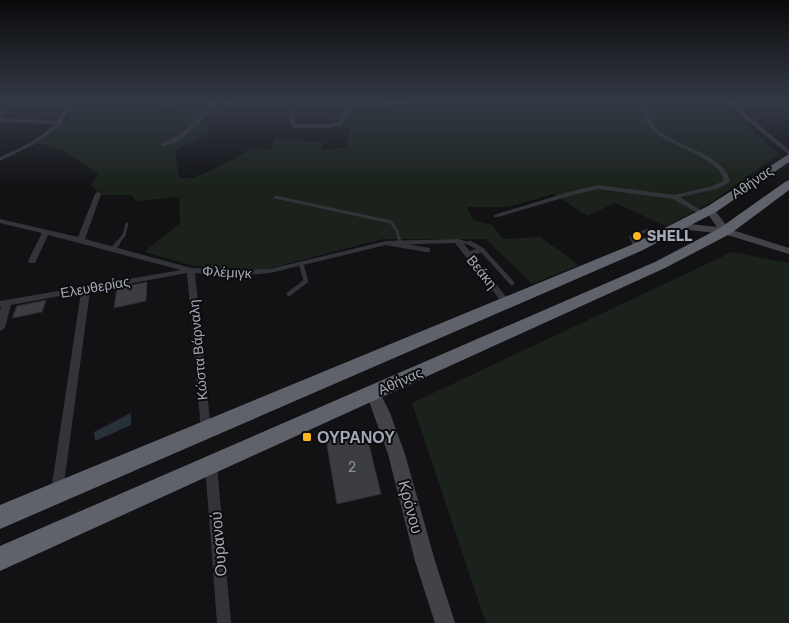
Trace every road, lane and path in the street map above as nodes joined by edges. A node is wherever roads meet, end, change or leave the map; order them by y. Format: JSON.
{"nodes":[{"id":1,"x":51,"y":130,"type":"edge"},
{"id":2,"x":189,"y":130,"type":"edge"},
{"id":3,"x":654,"y":130,"type":"edge"},
{"id":4,"x":762,"y":130,"type":"edge"},
{"id":5,"x":164,"y":145,"type":"dead end"},
{"id":6,"x":789,"y":153,"type":"edge"},
{"id":7,"x":789,"y":157,"type":"edge"},
{"id":8,"x":0,"y":159,"type":"edge"},
{"id":9,"x":789,"y":184,"type":"edge"},
{"id":10,"x":98,"y":194,"type":"dead end"},
{"id":11,"x":275,"y":197,"type":"dead end"},
{"id":12,"x":674,"y":197,"type":"junction"},
{"id":13,"x":706,"y":212,"type":"junction"},
{"id":14,"x":496,"y":216,"type":"dead end"},
{"id":15,"x":0,"y":221,"type":"edge"},
{"id":16,"x":127,"y":224,"type":"dead end"},
{"id":17,"x":681,"y":226,"type":"junction"},
{"id":18,"x":726,"y":231,"type":"junction"},
{"id":19,"x":46,"y":232,"type":"junction"},
{"id":20,"x":81,"y":240,"type":"junction"},
{"id":21,"x":457,"y":241,"type":"junction"},
{"id":22,"x":400,"y":242,"type":"junction"},
{"id":23,"x":386,"y":243,"type":"junction"},
{"id":24,"x":113,"y":249,"type":"junction"},
{"id":25,"x":428,"y":250,"type":"dead end"},
{"id":26,"x":482,"y":250,"type":"junction"},
{"id":27,"x":789,"y":251,"type":"edge"},
{"id":28,"x":468,"y":254,"type":"junction"},
{"id":29,"x":32,"y":261,"type":"dead end"},
{"id":30,"x":301,"y":264,"type":"junction"},
{"id":31,"x":191,"y":270,"type":"junction"},
{"id":32,"x":512,"y":283,"type":"dead end"},
{"id":33,"x":86,"y":288,"type":"junction"},
{"id":34,"x":289,"y":294,"type":"dead end"},
{"id":35,"x":4,"y":303,"type":"edge"},
{"id":36,"x":507,"y":303,"type":"junction"},
{"id":37,"x":0,"y":328,"type":"edge"},
{"id":38,"x":373,"y":393,"type":"junction"},
{"id":39,"x":206,"y":430,"type":"junction"},
{"id":40,"x":211,"y":465,"type":"junction"},
{"id":41,"x":57,"y":493,"type":"junction"},
{"id":42,"x":0,"y":517,"type":"edge"},
{"id":43,"x":0,"y":559,"type":"edge"},
{"id":44,"x":224,"y":623,"type":"edge"},
{"id":45,"x":446,"y":623,"type":"edge"}],
"edges":[{"from":1,"to":8,"type":"street"},
{"from":2,"to":5,"type":"street"},
{"from":3,"to":12,"type":"street"},
{"from":4,"to":6,"type":"street"},
{"from":7,"to":13,"type":"highway","name":"Αθήνας"},
{"from":9,"to":18,"type":"highway","name":"Αθήνας"},
{"from":10,"to":20,"type":"street"},
{"from":11,"to":22,"type":"lane"},
{"from":12,"to":13,"type":"street"},
{"from":12,"to":14,"type":"street"},
{"from":13,"to":17,"type":"highway","name":"Αθήνας"},
{"from":13,"to":18,"type":"street"},
{"from":15,"to":19,"type":"street","name":"Φλέμιγκ"},
{"from":16,"to":24,"type":"lane"},
{"from":17,"to":18,"type":"street"},
{"from":17,"to":36,"type":"highway","name":"Αθήνας"},
{"from":18,"to":27,"type":"street"},
{"from":18,"to":38,"type":"highway","name":"Αθήνας"},
{"from":19,"to":20,"type":"street","name":"Φλέμιγκ"},
{"from":19,"to":29,"type":"street"},
{"from":20,"to":24,"type":"street","name":"Φλέμιγκ"},
{"from":21,"to":22,"type":"street","name":"Φλέμιγκ"},
{"from":21,"to":26,"type":"lane"},
{"from":21,"to":28,"type":"street","name":"Βεάκη"},
{"from":22,"to":23,"type":"street","name":"Φλέμιγκ"},
{"from":23,"to":25,"type":"lane"},
{"from":23,"to":30,"type":"street","name":"Φλέμιγκ"},
{"from":24,"to":31,"type":"street","name":"Φλέμιγκ"},
{"from":26,"to":28,"type":"lane"},
{"from":26,"to":32,"type":"lane"},
{"from":28,"to":36,"type":"street","name":"Βεάκη"},
{"from":30,"to":31,"type":"street","name":"Φλέμιγκ"},
{"from":30,"to":34,"type":"lane"},
{"from":31,"to":33,"type":"street","name":"Ελευθερίας"},
{"from":31,"to":39,"type":"street","name":"Κώστα Βάρναλη"},
{"from":33,"to":35,"type":"street","name":"Ελευθερίας"},
{"from":33,"to":41,"type":"street"},
{"from":35,"to":37,"type":"street"},
{"from":36,"to":39,"type":"highway","name":"Αθήνας"},
{"from":38,"to":40,"type":"highway","name":"Αθήνας"},
{"from":38,"to":45,"type":"street","name":"Κρόνου"},
{"from":39,"to":41,"type":"highway","name":"Αθήνας"},
{"from":40,"to":43,"type":"highway","name":"Αθήνας"},
{"from":40,"to":44,"type":"street","name":"Ουρανού"},
{"from":41,"to":42,"type":"highway","name":"Αθήνας"}]}
